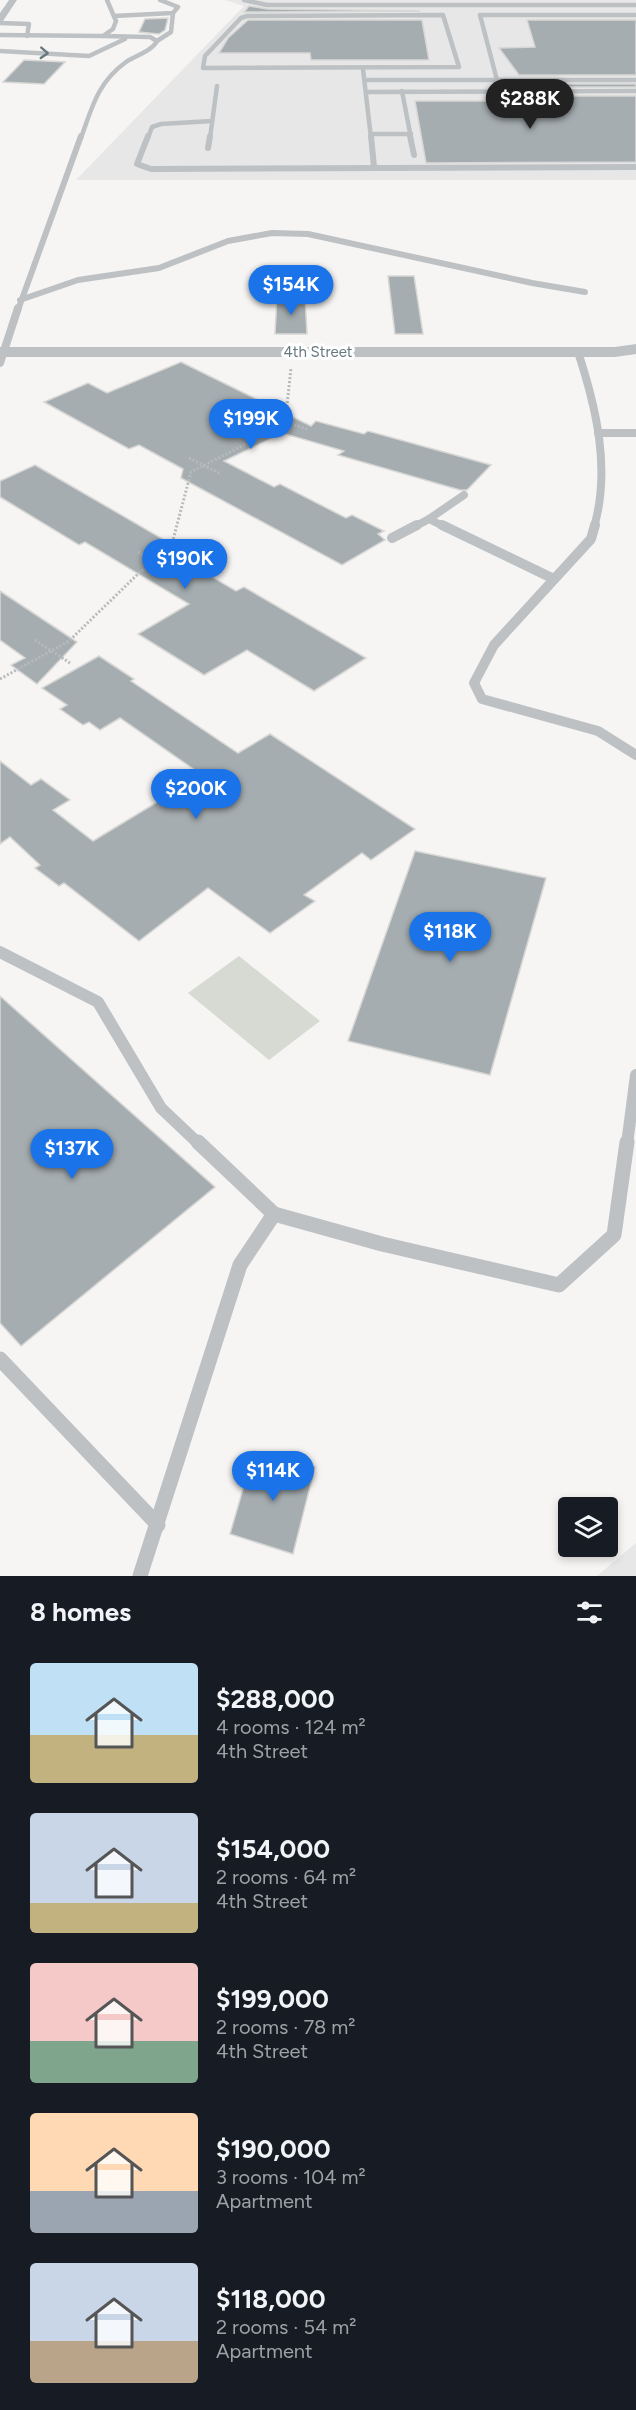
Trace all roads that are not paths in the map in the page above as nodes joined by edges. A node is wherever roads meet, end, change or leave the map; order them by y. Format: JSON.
{"nodes":[{"id":1,"x":13,"y":0,"type":"edge"},
{"id":2,"x":107,"y":0,"type":"edge"},
{"id":3,"x":160,"y":0,"type":"edge"},
{"id":4,"x":244,"y":0,"type":"edge"},
{"id":5,"x":349,"y":2,"type":"edge"},
{"id":6,"x":511,"y":3,"type":"edge"},
{"id":7,"x":636,"y":5,"type":"edge"},
{"id":8,"x":173,"y":13,"type":"junction"},
{"id":9,"x":636,"y":15,"type":"edge"},
{"id":10,"x":114,"y":16,"type":"junction"},
{"id":11,"x":0,"y":21,"type":"edge"},
{"id":12,"x":0,"y":35,"type":"edge"},
{"id":13,"x":27,"y":36,"type":"junction"},
{"id":14,"x":103,"y":36,"type":"junction"},
{"id":15,"x":129,"y":37,"type":"junction"},
{"id":16,"x":157,"y":41,"type":"junction"},
{"id":17,"x":0,"y":51,"type":"edge"},
{"id":18,"x":363,"y":69,"type":"junction"},
{"id":19,"x":497,"y":80,"type":"junction"},
{"id":20,"x":636,"y":80,"type":"edge"},
{"id":21,"x":365,"y":81,"type":"junction"},
{"id":22,"x":217,"y":86,"type":"dead end"},
{"id":23,"x":402,"y":91,"type":"junction"},
{"id":24,"x":636,"y":91,"type":"edge"},
{"id":25,"x":367,"y":92,"type":"junction"},
{"id":26,"x":212,"y":121,"type":"junction"},
{"id":27,"x":372,"y":134,"type":"junction"},
{"id":28,"x":411,"y":134,"type":"junction"},
{"id":29,"x":208,"y":148,"type":"dead end"},
{"id":30,"x":414,"y":155,"type":"dead end"},
{"id":31,"x":374,"y":167,"type":"junction"},
{"id":32,"x":636,"y":168,"type":"edge"},
{"id":33,"x":585,"y":292,"type":"dead end"},
{"id":34,"x":20,"y":300,"type":"junction"},
{"id":35,"x":636,"y":350,"type":"edge"},
{"id":36,"x":578,"y":352,"type":"junction"},
{"id":37,"x":1,"y":355,"type":"edge"},
{"id":38,"x":598,"y":433,"type":"junction"},
{"id":39,"x":636,"y":433,"type":"edge"},
{"id":40,"x":464,"y":495,"type":"dead end"},
{"id":41,"x":429,"y":519,"type":"junction"},
{"id":42,"x":392,"y":538,"type":"dead end"},
{"id":43,"x":554,"y":579,"type":"junction"},
{"id":44,"x":636,"y":755,"type":"edge"},
{"id":45,"x":0,"y":952,"type":"edge"},
{"id":46,"x":636,"y":1075,"type":"edge"},
{"id":47,"x":274,"y":1214,"type":"junction"},
{"id":48,"x":0,"y":1359,"type":"edge"},
{"id":49,"x":158,"y":1525,"type":"junction"},
{"id":50,"x":140,"y":1576,"type":"edge"}],
"edges":[{"from":1,"to":11,"type":"street"},
{"from":2,"to":10,"type":"lane"},
{"from":3,"to":8,"type":"lane"},
{"from":4,"to":5,"type":"lane"},
{"from":5,"to":6,"type":"lane"},
{"from":6,"to":7,"type":"lane"},
{"from":8,"to":10,"type":"lane"},
{"from":8,"to":16,"type":"lane"},
{"from":9,"to":19,"type":"lane"},
{"from":10,"to":14,"type":"lane"},
{"from":11,"to":13,"type":"lane"},
{"from":12,"to":13,"type":"lane"},
{"from":13,"to":14,"type":"lane"},
{"from":14,"to":15,"type":"lane"},
{"from":15,"to":16,"type":"lane"},
{"from":17,"to":15,"type":"lane","one_way":true},
{"from":16,"to":34,"type":"lane"},
{"from":18,"to":18,"type":"lane"},
{"from":18,"to":21,"type":"lane"},
{"from":19,"to":20,"type":"lane"},
{"from":19,"to":21,"type":"lane"},
{"from":21,"to":25,"type":"lane"},
{"from":22,"to":26,"type":"lane"},
{"from":23,"to":24,"type":"lane"},
{"from":23,"to":25,"type":"lane"},
{"from":23,"to":28,"type":"lane"},
{"from":25,"to":27,"type":"lane"},
{"from":26,"to":29,"type":"lane"},
{"from":26,"to":31,"type":"lane"},
{"from":27,"to":28,"type":"lane"},
{"from":27,"to":31,"type":"lane"},
{"from":28,"to":30,"type":"lane"},
{"from":31,"to":32,"type":"lane"},
{"from":33,"to":34,"type":"lane"},
{"from":34,"to":37,"type":"lane"},
{"from":35,"to":36,"type":"street","name":"4th Street"},
{"from":36,"to":37,"type":"street","name":"4th Street"},
{"from":36,"to":38,"type":"lane"},
{"from":38,"to":39,"type":"lane"},
{"from":38,"to":43,"type":"lane"},
{"from":40,"to":41,"type":"lane"},
{"from":41,"to":42,"type":"lane"},
{"from":41,"to":43,"type":"lane"},
{"from":43,"to":44,"type":"lane"},
{"from":45,"to":47,"type":"lane"},
{"from":46,"to":47,"type":"lane"},
{"from":47,"to":49,"type":"lane"},
{"from":48,"to":49,"type":"lane"},
{"from":49,"to":50,"type":"lane"}]}
